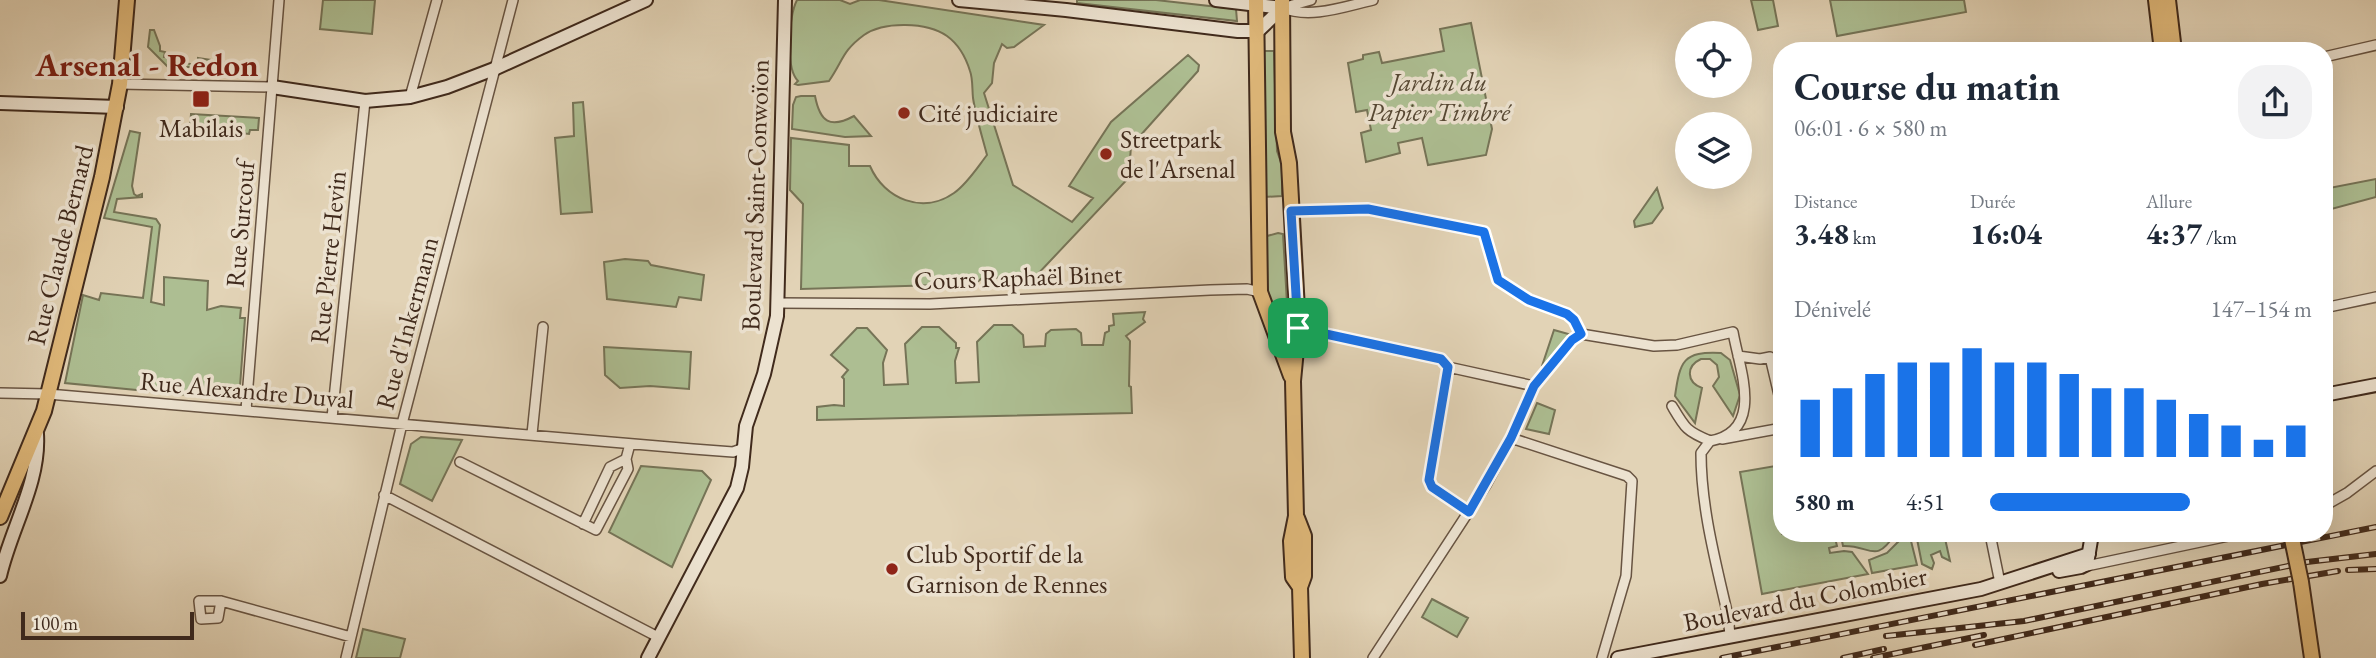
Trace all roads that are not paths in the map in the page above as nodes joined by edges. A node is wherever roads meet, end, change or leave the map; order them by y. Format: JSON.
{"nodes":[{"id":1,"x":127,"y":0,"type":"edge"},
{"id":2,"x":279,"y":0,"type":"edge"},
{"id":3,"x":437,"y":0,"type":"edge"},
{"id":4,"x":513,"y":0,"type":"edge"},
{"id":5,"x":646,"y":0,"type":"edge"},
{"id":6,"x":785,"y":0,"type":"edge"},
{"id":7,"x":792,"y":0,"type":"edge"},
{"id":8,"x":959,"y":0,"type":"edge"},
{"id":9,"x":1216,"y":0,"type":"edge"},
{"id":10,"x":1311,"y":0,"type":"edge"},
{"id":11,"x":1373,"y":0,"type":"edge"},
{"id":12,"x":2156,"y":0,"type":"edge"},
{"id":13,"x":2168,"y":0,"type":"edge"},
{"id":14,"x":1256,"y":2,"type":"edge"},
{"id":15,"x":1282,"y":4,"type":"edge"},
{"id":16,"x":1067,"y":5,"type":"edge"},
{"id":17,"x":785,"y":16,"type":"junction"},
{"id":18,"x":1258,"y":31,"type":"junction"},
{"id":19,"x":2161,"y":42,"type":"edge"},
{"id":20,"x":2173,"y":42,"type":"edge"},
{"id":21,"x":2376,"y":46,"type":"edge"},
{"id":22,"x":2333,"y":55,"type":"edge"},
{"id":23,"x":494,"y":69,"type":"junction"},
{"id":24,"x":120,"y":84,"type":"junction"},
{"id":25,"x":272,"y":87,"type":"junction"},
{"id":26,"x":410,"y":97,"type":"junction"},
{"id":27,"x":365,"y":101,"type":"junction"},
{"id":28,"x":0,"y":103,"type":"edge"},
{"id":29,"x":116,"y":111,"type":"junction"},
{"id":30,"x":1291,"y":211,"type":"junction"},
{"id":31,"x":1260,"y":292,"type":"junction"},
{"id":32,"x":2376,"y":297,"type":"edge"},
{"id":33,"x":778,"y":303,"type":"junction"},
{"id":34,"x":2333,"y":307,"type":"edge"},
{"id":35,"x":543,"y":327,"type":"dead end"},
{"id":36,"x":1298,"y":328,"type":"junction"},
{"id":37,"x":1581,"y":334,"type":"junction"},
{"id":38,"x":1738,"y":356,"type":"junction"},
{"id":39,"x":1448,"y":367,"type":"junction"},
{"id":40,"x":1773,"y":370,"type":"edge"},
{"id":41,"x":1293,"y":381,"type":"junction"},
{"id":42,"x":2376,"y":385,"type":"edge"},
{"id":43,"x":1534,"y":386,"type":"junction"},
{"id":44,"x":0,"y":393,"type":"edge"},
{"id":45,"x":2333,"y":393,"type":"edge"},
{"id":46,"x":48,"y":394,"type":"junction"},
{"id":47,"x":1672,"y":406,"type":"dead end"},
{"id":48,"x":246,"y":410,"type":"junction"},
{"id":49,"x":332,"y":418,"type":"junction"},
{"id":50,"x":402,"y":424,"type":"junction"},
{"id":51,"x":1773,"y":430,"type":"edge"},
{"id":52,"x":37,"y":433,"type":"junction"},
{"id":53,"x":532,"y":434,"type":"junction"},
{"id":54,"x":1511,"y":438,"type":"junction"},
{"id":55,"x":1715,"y":441,"type":"junction"},
{"id":56,"x":630,"y":444,"type":"junction"},
{"id":57,"x":744,"y":448,"type":"junction"},
{"id":58,"x":626,"y":459,"type":"junction"},
{"id":59,"x":460,"y":462,"type":"dead end"},
{"id":60,"x":2376,"y":471,"type":"edge"},
{"id":61,"x":384,"y":495,"type":"junction"},
{"id":62,"x":2333,"y":501,"type":"edge"},
{"id":63,"x":4,"y":505,"type":"edge"},
{"id":64,"x":1469,"y":512,"type":"junction"},
{"id":65,"x":0,"y":517,"type":"edge"},
{"id":66,"x":583,"y":524,"type":"junction"},
{"id":67,"x":1992,"y":542,"type":"edge"},
{"id":68,"x":2090,"y":542,"type":"edge"},
{"id":69,"x":2201,"y":542,"type":"edge"},
{"id":70,"x":2293,"y":542,"type":"edge"},
{"id":71,"x":2088,"y":554,"type":"junction"},
{"id":72,"x":2081,"y":567,"type":"junction"},
{"id":73,"x":0,"y":576,"type":"edge"},
{"id":74,"x":2000,"y":583,"type":"junction"},
{"id":75,"x":221,"y":601,"type":"dead end"},
{"id":76,"x":1730,"y":635,"type":"junction"},
{"id":77,"x":351,"y":637,"type":"junction"},
{"id":78,"x":658,"y":637,"type":"junction"},
{"id":79,"x":346,"y":658,"type":"edge"},
{"id":80,"x":648,"y":658,"type":"edge"},
{"id":81,"x":1302,"y":658,"type":"edge"},
{"id":82,"x":1373,"y":658,"type":"edge"},
{"id":83,"x":1602,"y":658,"type":"edge"},
{"id":84,"x":1618,"y":658,"type":"edge"},
{"id":85,"x":2312,"y":658,"type":"edge"}],
"edges":[{"from":1,"to":24,"type":"main road","name":"Rue Claude Bernard"},
{"from":2,"to":25,"type":"street","name":"Rue Surcouf"},
{"from":3,"to":26,"type":"street"},
{"from":4,"to":23,"type":"street","name":"Rue d'Inkermann"},
{"from":5,"to":23,"type":"street"},
{"from":6,"to":17,"type":"street","name":"Boulevard Saint-Conwoïon"},
{"from":7,"to":17,"type":"street"},
{"from":8,"to":16,"type":"street"},
{"from":9,"to":14,"type":"street"},
{"from":10,"to":15,"type":"street"},
{"from":11,"to":15,"type":"street"},
{"from":12,"to":19,"type":"main road"},
{"from":13,"to":20,"type":"main road"},
{"from":14,"to":15,"type":"street"},
{"from":14,"to":18,"type":"main road"},
{"from":15,"to":18,"type":"street"},
{"from":15,"to":30,"type":"main road"},
{"from":16,"to":18,"type":"street"},
{"from":17,"to":33,"type":"street","name":"Boulevard Saint-Conwoïon"},
{"from":18,"to":31,"type":"main road"},
{"from":21,"to":22,"type":"street"},
{"from":23,"to":26,"type":"street"},
{"from":23,"to":50,"type":"street","name":"Rue d'Inkermann"},
{"from":24,"to":25,"type":"street"},
{"from":24,"to":29,"type":"main road","name":"Rue Claude Bernard"},
{"from":25,"to":27,"type":"street"},
{"from":25,"to":48,"type":"street","name":"Rue Surcouf"},
{"from":26,"to":27,"type":"street"},
{"from":27,"to":49,"type":"street","name":"Rue Pierre Hevin"},
{"from":28,"to":29,"type":"street"},
{"from":29,"to":46,"type":"main road","name":"Rue Claude Bernard"},
{"from":30,"to":36,"type":"main road"},
{"from":30,"to":37,"type":"street"},
{"from":31,"to":33,"type":"street","name":"Cours Raphaël Binet"},
{"from":31,"to":41,"type":"main road"},
{"from":32,"to":34,"type":"street"},
{"from":33,"to":57,"type":"street","name":"Boulevard Saint-Conwoïon"},
{"from":35,"to":53,"type":"street"},
{"from":36,"to":39,"type":"street"},
{"from":36,"to":41,"type":"main road"},
{"from":37,"to":38,"type":"street"},
{"from":37,"to":43,"type":"street"},
{"from":38,"to":40,"type":"street"},
{"from":38,"to":55,"type":"street"},
{"from":39,"to":43,"type":"street"},
{"from":39,"to":64,"type":"street"},
{"from":41,"to":81,"type":"main road"},
{"from":42,"to":45,"type":"street"},
{"from":43,"to":54,"type":"street"},
{"from":44,"to":46,"type":"street","name":"Rue Alexandre Duval"},
{"from":46,"to":48,"type":"street","name":"Rue Alexandre Duval"},
{"from":46,"to":52,"type":"main road","name":"Rue Claude Bernard"},
{"from":47,"to":55,"type":"street"},
{"from":48,"to":49,"type":"street","name":"Rue Alexandre Duval"},
{"from":49,"to":50,"type":"street","name":"Rue Alexandre Duval"},
{"from":50,"to":53,"type":"street","name":"Rue Alexandre Duval"},
{"from":50,"to":61,"type":"street","name":"Rue d'Inkermann"},
{"from":51,"to":55,"type":"street"},
{"from":52,"to":63,"type":"main road","name":"Rue Claude Bernard"},
{"from":52,"to":73,"type":"street","name":"Rue Claude Bernard"},
{"from":53,"to":56,"type":"street","name":"Rue Alexandre Duval"},
{"from":54,"to":64,"type":"street"},
{"from":54,"to":83,"type":"street"},
{"from":55,"to":76,"type":"street"},
{"from":56,"to":57,"type":"street","name":"Rue Alexandre Duval"},
{"from":56,"to":58,"type":"street"},
{"from":57,"to":78,"type":"street","name":"Boulevard Saint-Conwoïon"},
{"from":58,"to":66,"type":"street"},
{"from":58,"to":66,"type":"street"},
{"from":59,"to":66,"type":"street"},
{"from":60,"to":62,"type":"street"},
{"from":61,"to":77,"type":"street","name":"Rue d'Inkermann"},
{"from":61,"to":78,"type":"street"},
{"from":63,"to":65,"type":"main road","name":"Rue Claude Bernard"},
{"from":64,"to":82,"type":"street"},
{"from":67,"to":74,"type":"street"},
{"from":68,"to":71,"type":"street"},
{"from":69,"to":72,"type":"street"},
{"from":70,"to":85,"type":"main road","bridge":true},
{"from":71,"to":72,"type":"street"},
{"from":71,"to":74,"type":"street","name":"Boulevard du Colombier"},
{"from":72,"to":74,"type":"street","name":"Boulevard du Colombier"},
{"from":74,"to":76,"type":"street","name":"Boulevard du Colombier"},
{"from":75,"to":77,"type":"street"},
{"from":76,"to":84,"type":"street","name":"Boulevard du Colombier"},
{"from":77,"to":79,"type":"street","name":"Rue d'Inkermann"},
{"from":78,"to":80,"type":"street","name":"Boulevard Saint-Conwoïon"}]}
